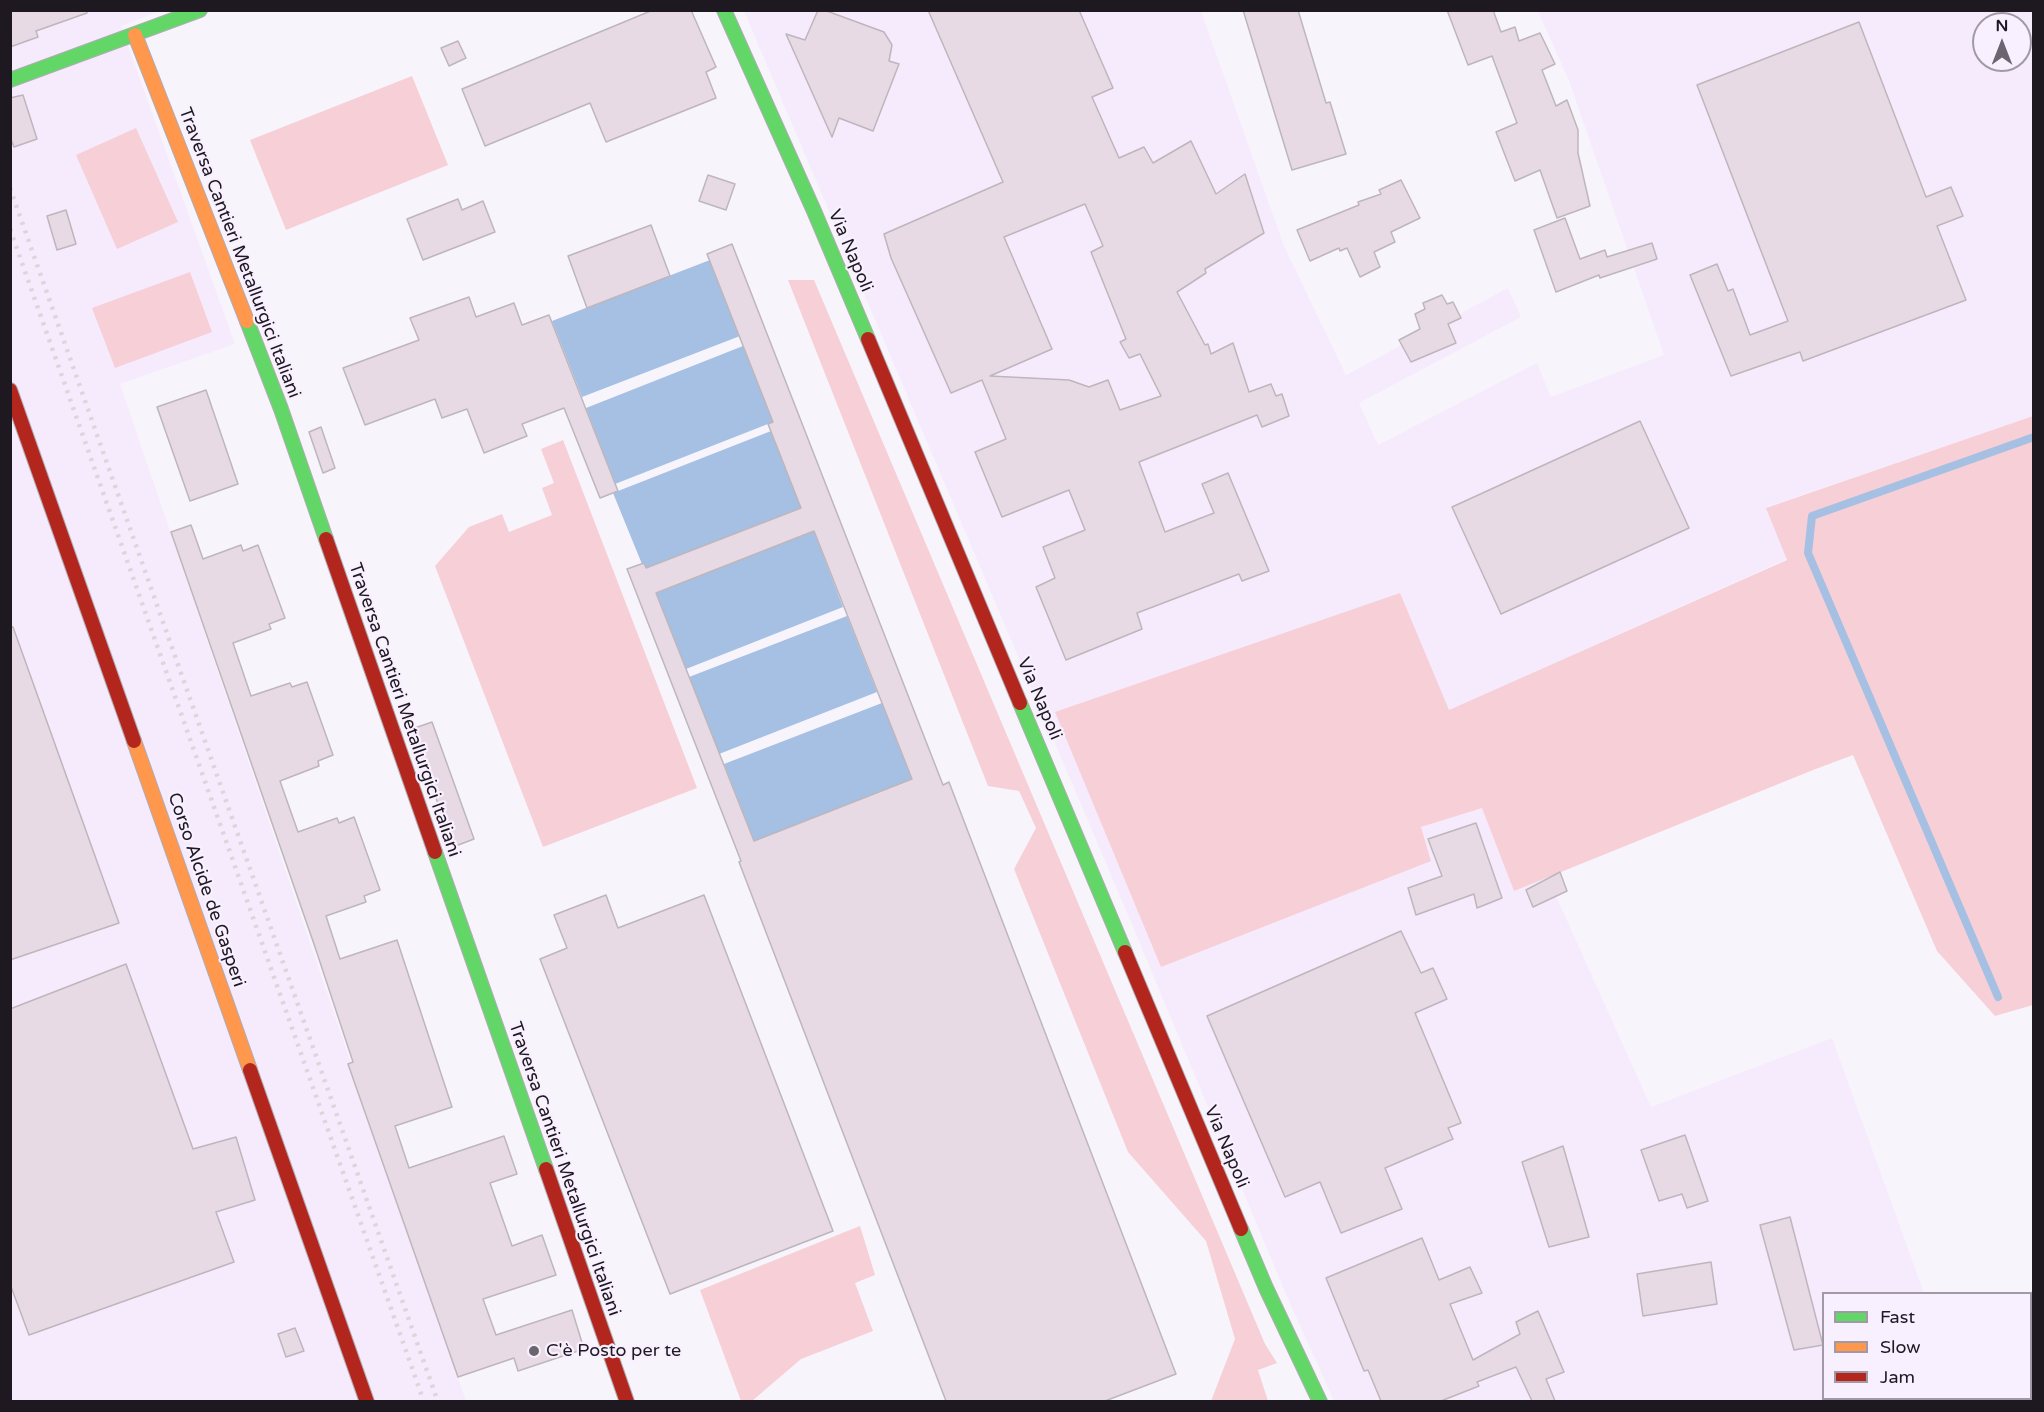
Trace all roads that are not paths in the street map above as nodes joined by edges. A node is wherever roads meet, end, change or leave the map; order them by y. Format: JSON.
{"nodes":[{"id":1,"x":200,"y":10,"type":"edge"},
{"id":2,"x":724,"y":10,"type":"edge"},
{"id":3,"x":135,"y":35,"type":"junction"},
{"id":4,"x":10,"y":80,"type":"edge"},
{"id":5,"x":10,"y":390,"type":"edge"},
{"id":6,"x":367,"y":1401,"type":"edge"},
{"id":7,"x":627,"y":1401,"type":"edge"},
{"id":8,"x":1320,"y":1401,"type":"edge"}],
"edges":[{"from":1,"to":3,"type":"street"},
{"from":2,"to":8,"type":"street","name":"Via Napoli"},
{"from":3,"to":4,"type":"street"},
{"from":3,"to":7,"type":"street","name":"Traversa Cantieri Metallurgici Italiani"},
{"from":5,"to":6,"type":"street","name":"Corso Alcide de Gasperi"}]}
